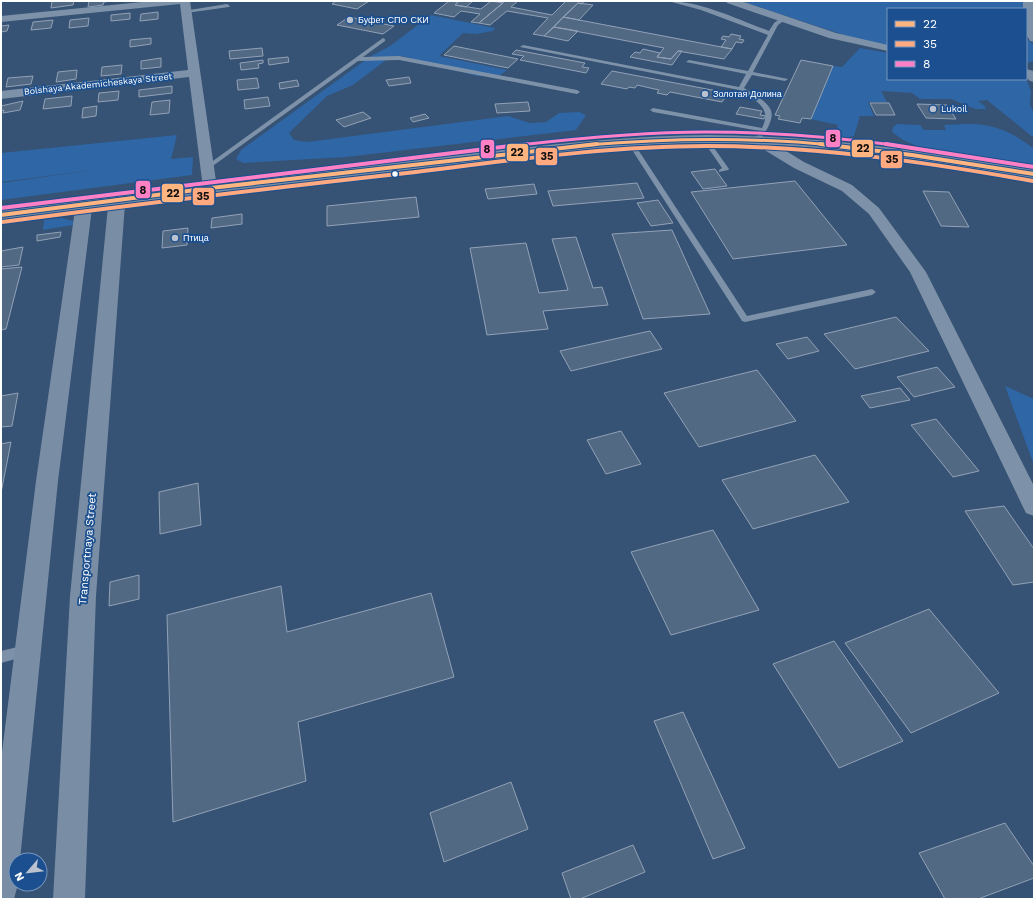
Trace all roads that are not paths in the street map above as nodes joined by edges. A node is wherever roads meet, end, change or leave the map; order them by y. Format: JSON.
{"nodes":[{"id":1,"x":671,"y":1,"type":"edge"},
{"id":2,"x":732,"y":1,"type":"edge"},
{"id":3,"x":1030,"y":2,"type":"edge"},
{"id":4,"x":185,"y":4,"type":"edge"},
{"id":5,"x":226,"y":6,"type":"dead end"},
{"id":6,"x":1,"y":19,"type":"edge"},
{"id":7,"x":783,"y":19,"type":"junction"},
{"id":8,"x":770,"y":34,"type":"junction"},
{"id":9,"x":1034,"y":39,"type":"edge"},
{"id":10,"x":384,"y":40,"type":"dead end"},
{"id":11,"x":523,"y":47,"type":"dead end"},
{"id":12,"x":887,"y":48,"type":"edge"},
{"id":13,"x":357,"y":59,"type":"junction"},
{"id":14,"x":689,"y":62,"type":"dead end"},
{"id":15,"x":195,"y":73,"type":"junction"},
{"id":16,"x":749,"y":73,"type":"junction"},
{"id":17,"x":785,"y":79,"type":"dead end"},
{"id":18,"x":740,"y":89,"type":"junction"},
{"id":19,"x":577,"y":92,"type":"dead end"},
{"id":20,"x":1,"y":95,"type":"edge"},
{"id":21,"x":653,"y":110,"type":"dead end"},
{"id":22,"x":761,"y":135,"type":"junction"},
{"id":23,"x":705,"y":139,"type":"junction"},
{"id":24,"x":630,"y":142,"type":"junction"},
{"id":25,"x":208,"y":167,"type":"junction"},
{"id":26,"x":721,"y":171,"type":"dead end"},
{"id":27,"x":1034,"y":174,"type":"edge"},
{"id":28,"x":210,"y":188,"type":"junction"},
{"id":29,"x":117,"y":200,"type":"junction"},
{"id":30,"x":84,"y":204,"type":"junction"},
{"id":31,"x":1,"y":215,"type":"edge"},
{"id":32,"x":872,"y":292,"type":"dead end"},
{"id":33,"x":1034,"y":507,"type":"edge"},
{"id":34,"x":28,"y":651,"type":"junction"},
{"id":35,"x":1,"y":657,"type":"edge"},
{"id":36,"x":1,"y":891,"type":"edge"},
{"id":37,"x":70,"y":899,"type":"edge"}],
"edges":[{"from":1,"to":8,"type":"lane"},
{"from":2,"to":7,"type":"street"},
{"from":3,"to":9,"type":"street"},
{"from":4,"to":5,"type":"lane"},
{"from":4,"to":6,"type":"street"},
{"from":4,"to":15,"type":"street"},
{"from":7,"to":8,"type":"lane"},
{"from":7,"to":12,"type":"street"},
{"from":8,"to":16,"type":"lane"},
{"from":10,"to":13,"type":"lane"},
{"from":11,"to":18,"type":"lane"},
{"from":13,"to":19,"type":"lane"},
{"from":13,"to":25,"type":"lane"},
{"from":14,"to":16,"type":"lane"},
{"from":15,"to":20,"type":"street","name":"Bolshaya Akademicheskaya Street"},
{"from":15,"to":25,"type":"street"},
{"from":16,"to":17,"type":"lane"},
{"from":16,"to":18,"type":"lane"},
{"from":18,"to":22,"type":"lane"},
{"from":21,"to":22,"type":"lane"},
{"from":22,"to":23,"type":"street"},
{"from":22,"to":27,"type":"street"},
{"from":22,"to":33,"type":"street"},
{"from":23,"to":24,"type":"street"},
{"from":23,"to":26,"type":"lane"},
{"from":24,"to":28,"type":"street"},
{"from":24,"to":32,"type":"lane"},
{"from":25,"to":28,"type":"street"},
{"from":28,"to":29,"type":"street"},
{"from":29,"to":30,"type":"street"},
{"from":29,"to":37,"type":"street","name":"Transportnaya Street"},
{"from":30,"to":31,"type":"street"},
{"from":30,"to":34,"type":"street"},
{"from":34,"to":35,"type":"lane"},
{"from":34,"to":36,"type":"street"}]}
